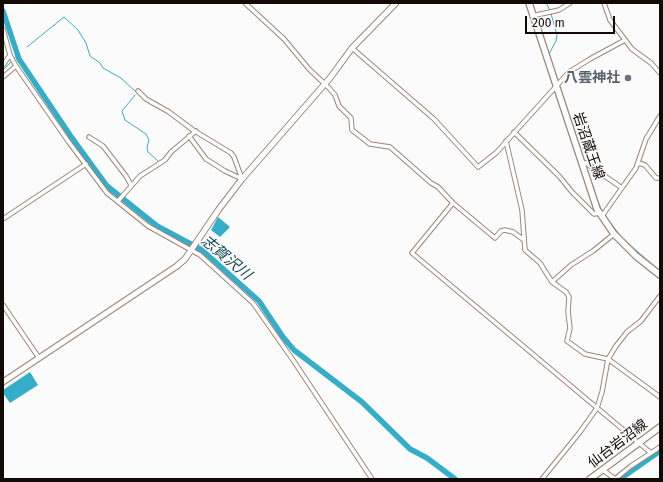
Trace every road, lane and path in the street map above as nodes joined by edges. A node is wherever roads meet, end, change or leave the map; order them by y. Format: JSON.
{"nodes":[{"id":1,"x":245,"y":3,"type":"edge"},
{"id":2,"x":396,"y":3,"type":"edge"},
{"id":3,"x":528,"y":3,"type":"edge"},
{"id":4,"x":570,"y":3,"type":"edge"},
{"id":5,"x":604,"y":3,"type":"edge"},
{"id":6,"x":532,"y":16,"type":"junction"},
{"id":7,"x":3,"y":29,"type":"edge"},
{"id":8,"x":625,"y":40,"type":"junction"},
{"id":9,"x":352,"y":48,"type":"junction"},
{"id":10,"x":11,"y":56,"type":"junction"},
{"id":11,"x":3,"y":65,"type":"edge"},
{"id":12,"x":15,"y":65,"type":"junction"},
{"id":13,"x":660,"y":73,"type":"edge"},
{"id":14,"x":3,"y":77,"type":"edge"},
{"id":15,"x":325,"y":83,"type":"junction"},
{"id":16,"x":555,"y":86,"type":"junction"},
{"id":17,"x":138,"y":91,"type":"dead end"},
{"id":18,"x":660,"y":116,"type":"edge"},
{"id":19,"x":196,"y":131,"type":"junction"},
{"id":20,"x":514,"y":132,"type":"junction"},
{"id":21,"x":89,"y":136,"type":"dead end"},
{"id":22,"x":189,"y":136,"type":"junction"},
{"id":23,"x":506,"y":141,"type":"junction"},
{"id":24,"x":638,"y":163,"type":"junction"},
{"id":25,"x":86,"y":164,"type":"junction"},
{"id":26,"x":581,"y":164,"type":"junction"},
{"id":27,"x":660,"y":178,"type":"edge"},
{"id":28,"x":242,"y":179,"type":"junction"},
{"id":29,"x":131,"y":185,"type":"junction"},
{"id":30,"x":622,"y":188,"type":"junction"},
{"id":31,"x":118,"y":201,"type":"junction"},
{"id":32,"x":453,"y":203,"type":"junction"},
{"id":33,"x":601,"y":214,"type":"junction"},
{"id":34,"x":3,"y":219,"type":"edge"},
{"id":35,"x":614,"y":234,"type":"junction"},
{"id":36,"x":524,"y":240,"type":"junction"},
{"id":37,"x":192,"y":250,"type":"junction"},
{"id":38,"x":660,"y":275,"type":"edge"},
{"id":39,"x":552,"y":282,"type":"junction"},
{"id":40,"x":660,"y":296,"type":"edge"},
{"id":41,"x":3,"y":305,"type":"edge"},
{"id":42,"x":39,"y":358,"type":"junction"},
{"id":43,"x":608,"y":359,"type":"junction"},
{"id":44,"x":3,"y":382,"type":"edge"},
{"id":45,"x":660,"y":397,"type":"edge"},
{"id":46,"x":597,"y":408,"type":"junction"},
{"id":47,"x":660,"y":427,"type":"edge"},
{"id":48,"x":639,"y":443,"type":"junction"},
{"id":49,"x":660,"y":447,"type":"edge"},
{"id":50,"x":651,"y":453,"type":"junction"},
{"id":51,"x":603,"y":470,"type":"junction"},
{"id":52,"x":372,"y":479,"type":"edge"},
{"id":53,"x":542,"y":479,"type":"edge"},
{"id":54,"x":590,"y":479,"type":"edge"},
{"id":55,"x":615,"y":479,"type":"edge"}],
"edges":[{"from":1,"to":15,"type":"street"},
{"from":2,"to":9,"type":"street"},
{"from":3,"to":6,"type":"main road","name":"岩沼蔵王線"},
{"from":4,"to":6,"type":"street"},
{"from":5,"to":8,"type":"street"},
{"from":6,"to":16,"type":"main road","name":"岩沼蔵王線"},
{"from":7,"to":10,"type":"street"},
{"from":8,"to":13,"type":"street"},
{"from":8,"to":16,"type":"street"},
{"from":9,"to":15,"type":"street"},
{"from":9,"to":23,"type":"street"},
{"from":10,"to":11,"type":"street"},
{"from":10,"to":12,"type":"street"},
{"from":12,"to":14,"type":"street"},
{"from":12,"to":25,"type":"street"},
{"from":15,"to":28,"type":"street"},
{"from":15,"to":32,"type":"street"},
{"from":16,"to":20,"type":"street"},
{"from":16,"to":26,"type":"main road","name":"岩沼蔵王線"},
{"from":17,"to":19,"type":"street"},
{"from":18,"to":24,"type":"street"},
{"from":19,"to":22,"type":"street"},
{"from":19,"to":28,"type":"street"},
{"from":20,"to":23,"type":"street"},
{"from":20,"to":33,"type":"street"},
{"from":21,"to":29,"type":"street"},
{"from":22,"to":28,"type":"street"},
{"from":22,"to":29,"type":"street"},
{"from":23,"to":36,"type":"street"},
{"from":24,"to":27,"type":"street"},
{"from":24,"to":30,"type":"street"},
{"from":25,"to":31,"type":"street"},
{"from":25,"to":34,"type":"street"},
{"from":26,"to":30,"type":"street"},
{"from":26,"to":33,"type":"main road","name":"岩沼蔵王線"},
{"from":28,"to":37,"type":"street"},
{"from":29,"to":31,"type":"street"},
{"from":30,"to":33,"type":"street"},
{"from":31,"to":37,"type":"street"},
{"from":32,"to":36,"type":"street"},
{"from":32,"to":46,"type":"street"},
{"from":33,"to":35,"type":"main road","name":"岩沼蔵王線"},
{"from":35,"to":38,"type":"main road","name":"岩沼蔵王線"},
{"from":35,"to":39,"type":"street"},
{"from":36,"to":39,"type":"street"},
{"from":37,"to":42,"type":"street"},
{"from":37,"to":52,"type":"street"},
{"from":39,"to":43,"type":"street"},
{"from":40,"to":43,"type":"street"},
{"from":41,"to":42,"type":"street"},
{"from":42,"to":44,"type":"street"},
{"from":43,"to":45,"type":"street"},
{"from":43,"to":46,"type":"street"},
{"from":46,"to":48,"type":"street"},
{"from":46,"to":53,"type":"street"},
{"from":47,"to":48,"type":"main road","name":"仙台岩沼線"},
{"from":48,"to":50,"type":"street"},
{"from":48,"to":51,"type":"main road","name":"仙台岩沼線"},
{"from":49,"to":50,"type":"street"},
{"from":50,"to":55,"type":"street"},
{"from":51,"to":54,"type":"main road","name":"仙台岩沼線"},
{"from":51,"to":55,"type":"street"}]}
